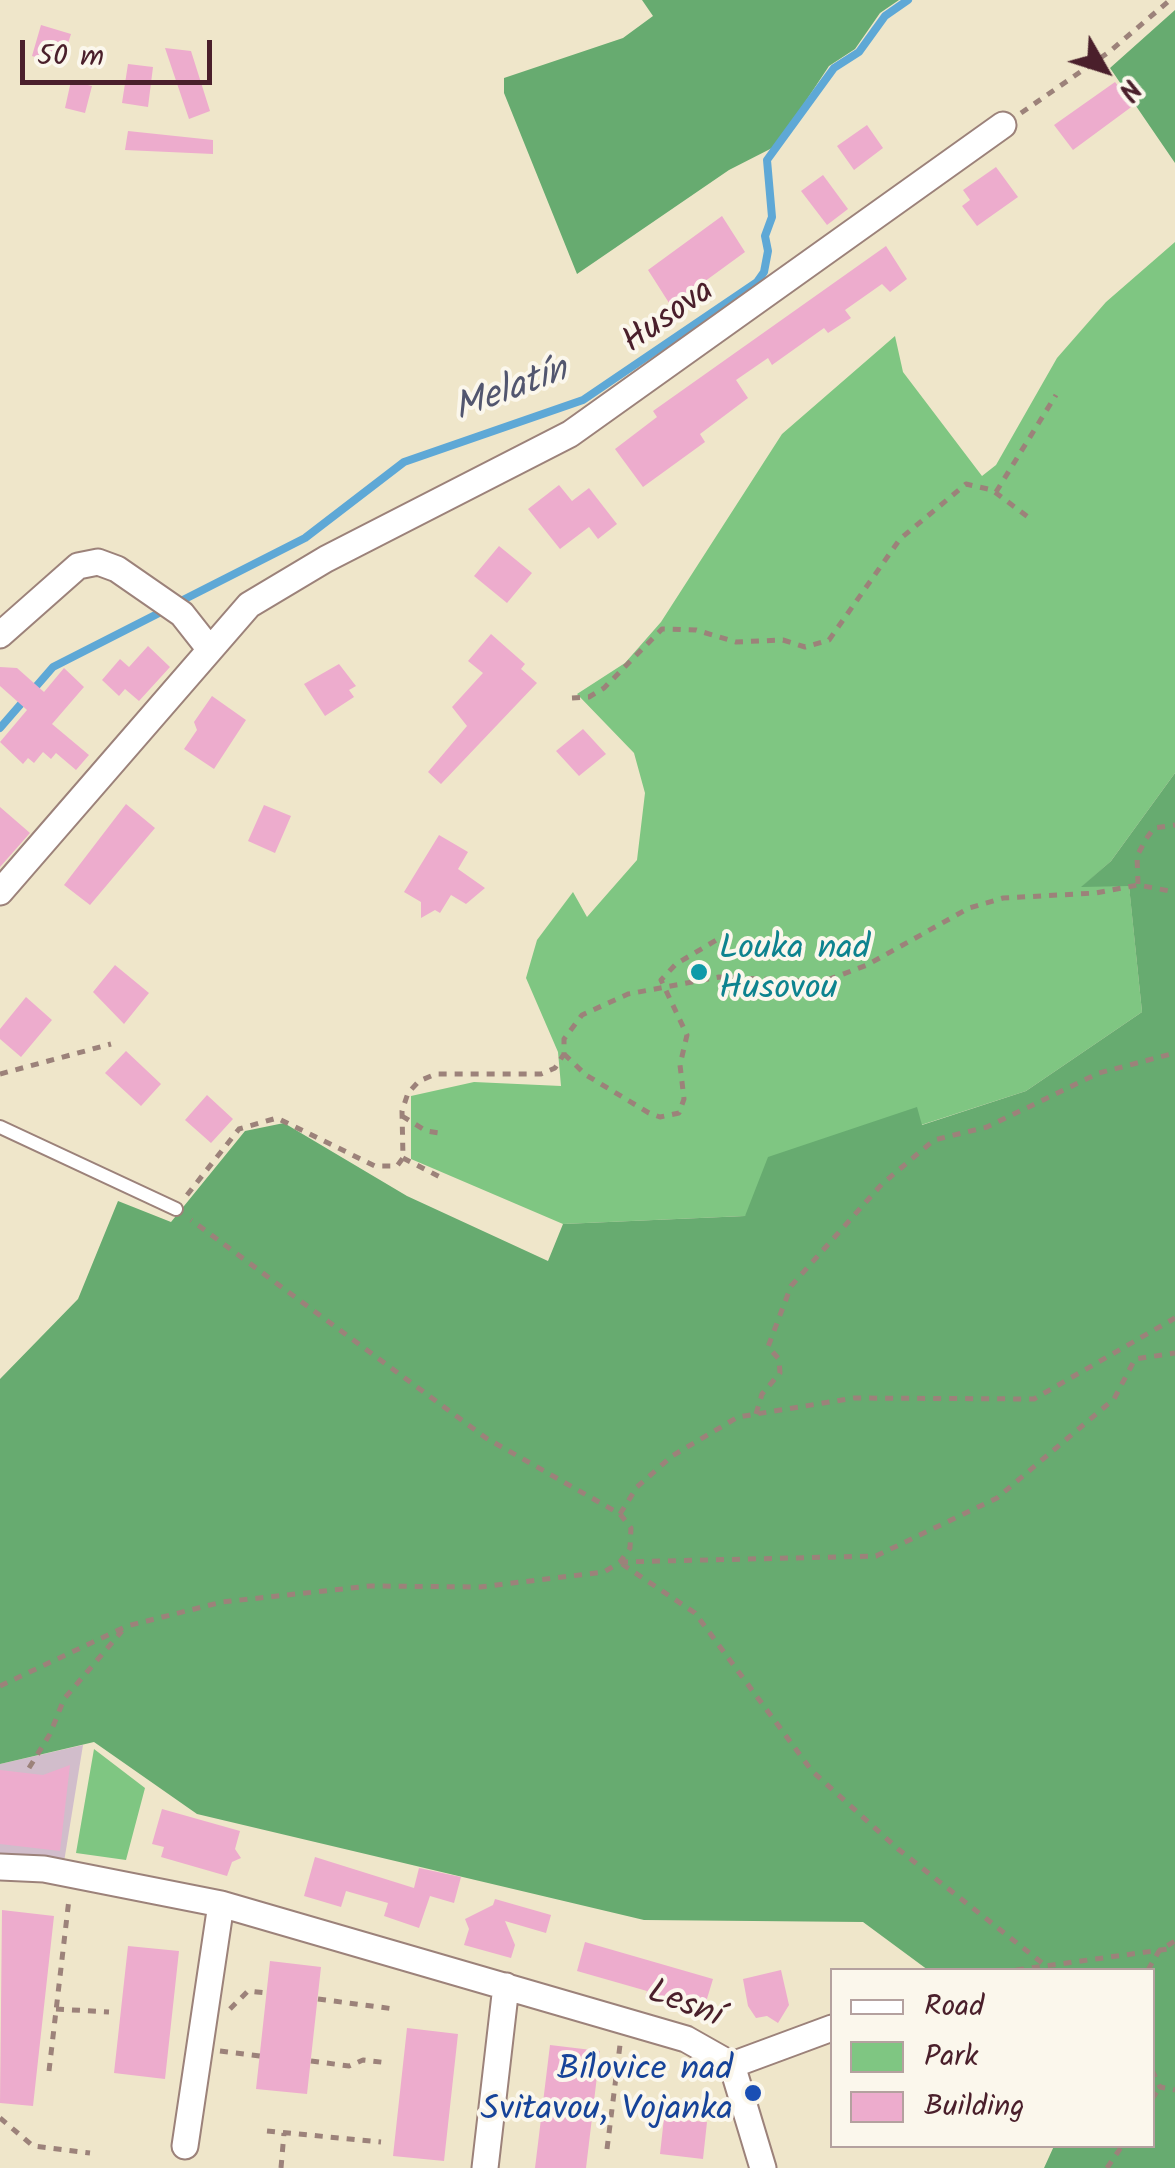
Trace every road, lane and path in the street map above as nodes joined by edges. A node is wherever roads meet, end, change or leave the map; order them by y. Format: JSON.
{"nodes":[{"id":1,"x":1170,"y":0,"type":"edge"},
{"id":2,"x":1003,"y":125,"type":"joint"},
{"id":3,"x":1056,"y":395,"type":"dead end"},
{"id":4,"x":996,"y":492,"type":"junction"},
{"id":5,"x":1028,"y":517,"type":"dead end"},
{"id":6,"x":0,"y":634,"type":"edge"},
{"id":7,"x":208,"y":647,"type":"junction"},
{"id":8,"x":572,"y":698,"type":"dead end"},
{"id":9,"x":1175,"y":825,"type":"edge"},
{"id":10,"x":1138,"y":885,"type":"junction"},
{"id":11,"x":0,"y":892,"type":"edge"},
{"id":12,"x":1175,"y":892,"type":"edge"},
{"id":13,"x":735,"y":930,"type":"dead end"},
{"id":14,"x":660,"y":986,"type":"junction"},
{"id":15,"x":111,"y":1044,"type":"dead end"},
{"id":16,"x":1175,"y":1053,"type":"edge"},
{"id":17,"x":564,"y":1054,"type":"junction"},
{"id":18,"x":0,"y":1074,"type":"edge"},
{"id":19,"x":402,"y":1116,"type":"junction"},
{"id":20,"x":0,"y":1127,"type":"edge"},
{"id":21,"x":440,"y":1133,"type":"dead end"},
{"id":22,"x":403,"y":1158,"type":"junction"},
{"id":23,"x":440,"y":1177,"type":"dead end"},
{"id":24,"x":176,"y":1209,"type":"junction"},
{"id":25,"x":1175,"y":1318,"type":"edge"},
{"id":26,"x":1175,"y":1352,"type":"edge"},
{"id":27,"x":756,"y":1414,"type":"junction"},
{"id":28,"x":620,"y":1514,"type":"junction"},
{"id":29,"x":620,"y":1562,"type":"junction"},
{"id":30,"x":127,"y":1626,"type":"junction"},
{"id":31,"x":0,"y":1686,"type":"edge"},
{"id":32,"x":29,"y":1768,"type":"dead end"},
{"id":33,"x":0,"y":1867,"type":"edge"},
{"id":34,"x":70,"y":1891,"type":"dead end"},
{"id":35,"x":221,"y":1904,"type":"junction"},
{"id":36,"x":1175,"y":1945,"type":"edge"},
{"id":37,"x":1159,"y":1951,"type":"junction"},
{"id":38,"x":1046,"y":1966,"type":"junction"},
{"id":39,"x":1031,"y":1968,"type":"edge"},
{"id":40,"x":1149,"y":1968,"type":"edge"},
{"id":41,"x":506,"y":1986,"type":"junction"},
{"id":42,"x":266,"y":1993,"type":"dead end"},
{"id":43,"x":318,"y":1999,"type":"dead end"},
{"id":44,"x":218,"y":2007,"type":"dead end"},
{"id":45,"x":394,"y":2008,"type":"dead end"},
{"id":46,"x":56,"y":2009,"type":"junction"},
{"id":47,"x":109,"y":2012,"type":"dead end"},
{"id":48,"x":830,"y":2029,"type":"edge"},
{"id":49,"x":621,"y":2032,"type":"dead end"},
{"id":50,"x":212,"y":2050,"type":"dead end"},
{"id":51,"x":260,"y":2056,"type":"dead end"},
{"id":52,"x":311,"y":2062,"type":"dead end"},
{"id":53,"x":389,"y":2063,"type":"dead end"},
{"id":54,"x":732,"y":2065,"type":"junction"},
{"id":55,"x":49,"y":2071,"type":"dead end"},
{"id":56,"x":1155,"y":2076,"type":"edge"},
{"id":57,"x":1160,"y":2087,"type":"junction"},
{"id":58,"x":1175,"y":2090,"type":"edge"},
{"id":59,"x":1155,"y":2094,"type":"edge"},
{"id":60,"x":0,"y":2118,"type":"edge"},
{"id":61,"x":268,"y":2131,"type":"dead end"},
{"id":62,"x":284,"y":2133,"type":"junction"},
{"id":63,"x":381,"y":2142,"type":"dead end"},
{"id":64,"x":185,"y":2146,"type":"dead end"},
{"id":65,"x":607,"y":2149,"type":"dead end"},
{"id":66,"x":90,"y":2153,"type":"dead end"},
{"id":67,"x":281,"y":2168,"type":"edge"},
{"id":68,"x":485,"y":2168,"type":"edge"},
{"id":69,"x":762,"y":2168,"type":"edge"}],
"edges":[{"from":1,"to":2,"type":"path"},
{"from":2,"to":7,"type":"street","name":"Husova"},
{"from":3,"to":4,"type":"path"},
{"from":4,"to":5,"type":"path"},
{"from":4,"to":8,"type":"path"},
{"from":6,"to":7,"type":"street"},
{"from":7,"to":11,"type":"street","name":"Husova"},
{"from":9,"to":10,"type":"path"},
{"from":10,"to":12,"type":"path"},
{"from":10,"to":14,"type":"path"},
{"from":13,"to":14,"type":"path"},
{"from":14,"to":17,"type":"path"},
{"from":14,"to":17,"type":"path"},
{"from":15,"to":18,"type":"path"},
{"from":16,"to":27,"type":"path"},
{"from":17,"to":19,"type":"path"},
{"from":19,"to":21,"type":"path"},
{"from":19,"to":22,"type":"path"},
{"from":20,"to":24,"type":"lane"},
{"from":22,"to":23,"type":"path"},
{"from":22,"to":24,"type":"path"},
{"from":24,"to":28,"type":"path"},
{"from":25,"to":27,"type":"path"},
{"from":26,"to":29,"type":"path"},
{"from":27,"to":28,"type":"path"},
{"from":28,"to":29,"type":"path"},
{"from":29,"to":30,"type":"path"},
{"from":29,"to":38,"type":"path"},
{"from":30,"to":31,"type":"path"},
{"from":30,"to":32,"type":"path"},
{"from":33,"to":35,"type":"street","name":"Lesní"},
{"from":34,"to":46,"type":"path"},
{"from":35,"to":41,"type":"street","name":"Lesní"},
{"from":35,"to":64,"type":"street"},
{"from":36,"to":37,"type":"path"},
{"from":37,"to":38,"type":"path"},
{"from":37,"to":40,"type":"path"},
{"from":38,"to":39,"type":"path"},
{"from":41,"to":54,"type":"street","name":"Lesní"},
{"from":41,"to":68,"type":"street"},
{"from":42,"to":44,"type":"path"},
{"from":43,"to":45,"type":"path"},
{"from":46,"to":47,"type":"path"},
{"from":46,"to":55,"type":"path"},
{"from":48,"to":54,"type":"street"},
{"from":49,"to":65,"type":"path"},
{"from":50,"to":51,"type":"path"},
{"from":52,"to":53,"type":"path"},
{"from":54,"to":69,"type":"street","name":"Lesní"},
{"from":56,"to":57,"type":"path"},
{"from":57,"to":58,"type":"path"},
{"from":57,"to":59,"type":"path"},
{"from":60,"to":66,"type":"path"},
{"from":61,"to":62,"type":"path"},
{"from":62,"to":63,"type":"path"},
{"from":62,"to":67,"type":"path"}]}
